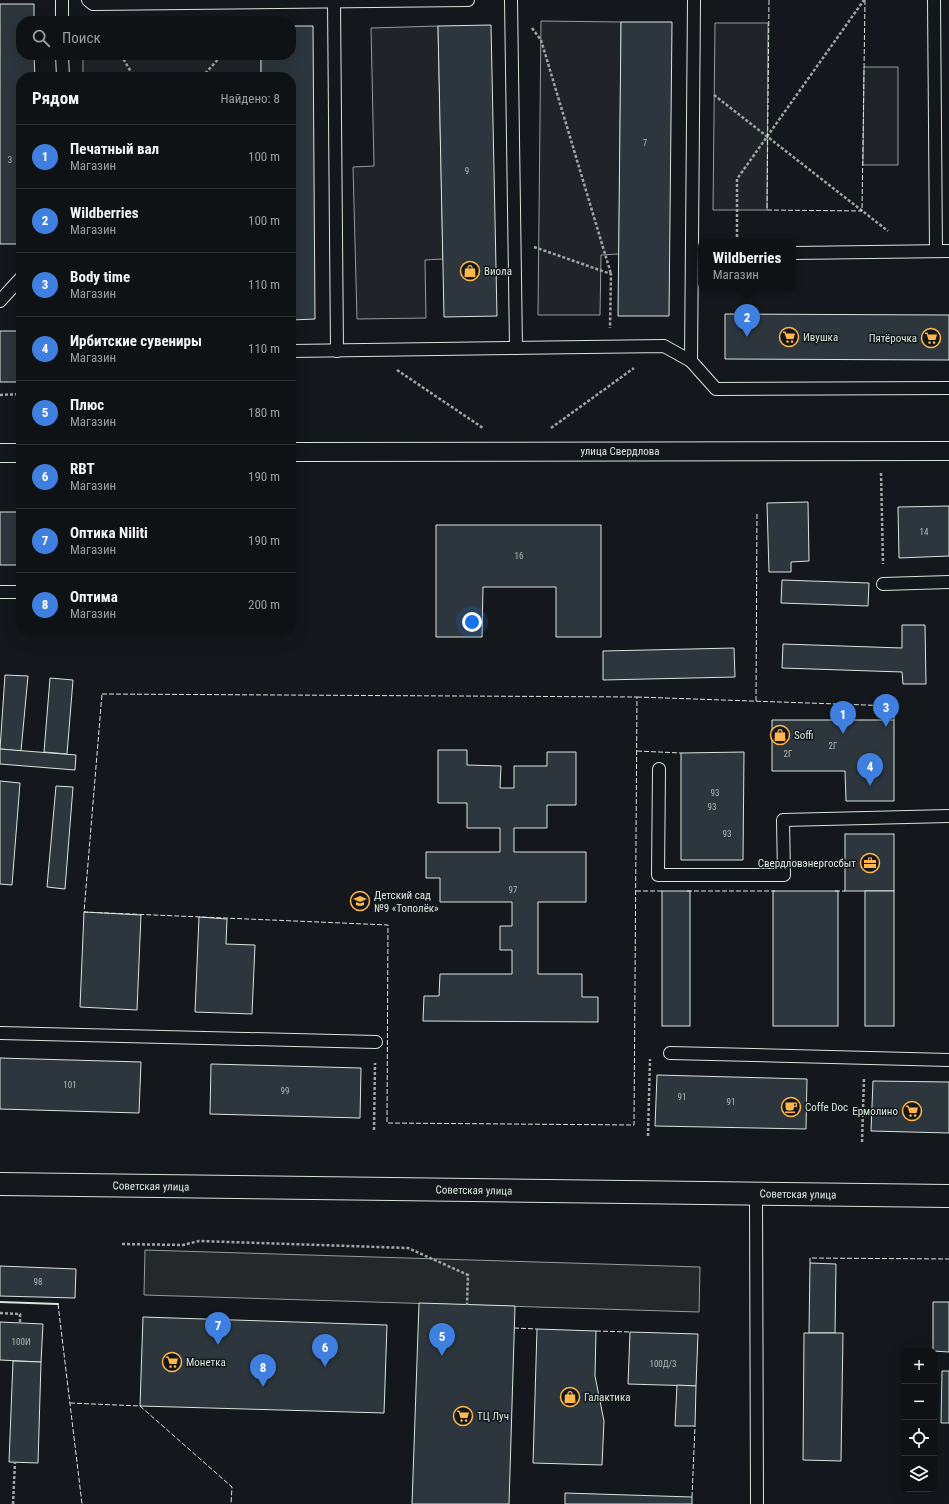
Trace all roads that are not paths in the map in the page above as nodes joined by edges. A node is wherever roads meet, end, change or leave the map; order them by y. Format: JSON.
{"nodes":[{"id":1,"x":62,"y":0,"type":"edge"},
{"id":2,"x":88,"y":0,"type":"edge"},
{"id":3,"x":468,"y":0,"type":"edge"},
{"id":4,"x":512,"y":0,"type":"edge"},
{"id":5,"x":694,"y":0,"type":"edge"},
{"id":6,"x":934,"y":0,"type":"edge"},
{"id":7,"x":334,"y":2,"type":"junction"},
{"id":8,"x":62,"y":16,"type":"edge"},
{"id":9,"x":62,"y":60,"type":"edge"},
{"id":10,"x":63,"y":72,"type":"edge"},
{"id":11,"x":936,"y":251,"type":"junction"},
{"id":12,"x":949,"y":251,"type":"edge"},
{"id":13,"x":796,"y":253,"type":"edge"},
{"id":14,"x":696,"y":254,"type":"edge"},
{"id":15,"x":16,"y":283,"type":"edge"},
{"id":16,"x":0,"y":301,"type":"edge"},
{"id":17,"x":516,"y":348,"type":"junction"},
{"id":18,"x":296,"y":351,"type":"edge"},
{"id":19,"x":336,"y":351,"type":"junction"},
{"id":20,"x":691,"y":361,"type":"junction"},
{"id":21,"x":949,"y":388,"type":"edge"},
{"id":22,"x":949,"y":451,"type":"edge"},
{"id":23,"x":296,"y":452,"type":"edge"},
{"id":24,"x":0,"y":453,"type":"edge"},
{"id":25,"x":16,"y":453,"type":"edge"},
{"id":26,"x":949,"y":582,"type":"edge"},
{"id":27,"x":883,"y":584,"type":"road end"},
{"id":28,"x":0,"y":592,"type":"edge"},
{"id":29,"x":16,"y":592,"type":"edge"},
{"id":30,"x":659,"y":769,"type":"dead end"},
{"id":31,"x":949,"y":816,"type":"edge"},
{"id":32,"x":0,"y":1032,"type":"edge"},
{"id":33,"x":376,"y":1042,"type":"road end"},
{"id":34,"x":670,"y":1053,"type":"road end"},
{"id":35,"x":949,"y":1060,"type":"edge"},
{"id":36,"x":0,"y":1184,"type":"edge"},
{"id":37,"x":756,"y":1194,"type":"junction"},
{"id":38,"x":949,"y":1196,"type":"edge"},
{"id":39,"x":757,"y":1504,"type":"edge"}],
"edges":[{"from":1,"to":8,"type":"lane"},
{"from":2,"to":7,"type":"lane"},
{"from":3,"to":7,"type":"lane"},
{"from":4,"to":17,"type":"lane"},
{"from":5,"to":14,"type":"lane"},
{"from":6,"to":11,"type":"lane"},
{"from":7,"to":19,"type":"lane"},
{"from":9,"to":10,"type":"lane"},
{"from":11,"to":12,"type":"lane"},
{"from":11,"to":13,"type":"lane"},
{"from":14,"to":20,"type":"lane"},
{"from":15,"to":16,"type":"lane"},
{"from":17,"to":19,"type":"lane"},
{"from":17,"to":20,"type":"lane"},
{"from":18,"to":19,"type":"lane"},
{"from":20,"to":21,"type":"lane"},
{"from":22,"to":23,"type":"street","name":"улица Свердлова"},
{"from":24,"to":25,"type":"street"},
{"from":26,"to":27,"type":"lane"},
{"from":28,"to":29,"type":"lane"},
{"from":30,"to":31,"type":"lane"},
{"from":32,"to":33,"type":"lane"},
{"from":34,"to":35,"type":"lane"},
{"from":36,"to":37,"type":"main road","name":"Советская улица"},
{"from":37,"to":38,"type":"main road","name":"Советская улица"},
{"from":37,"to":39,"type":"lane"}]}
